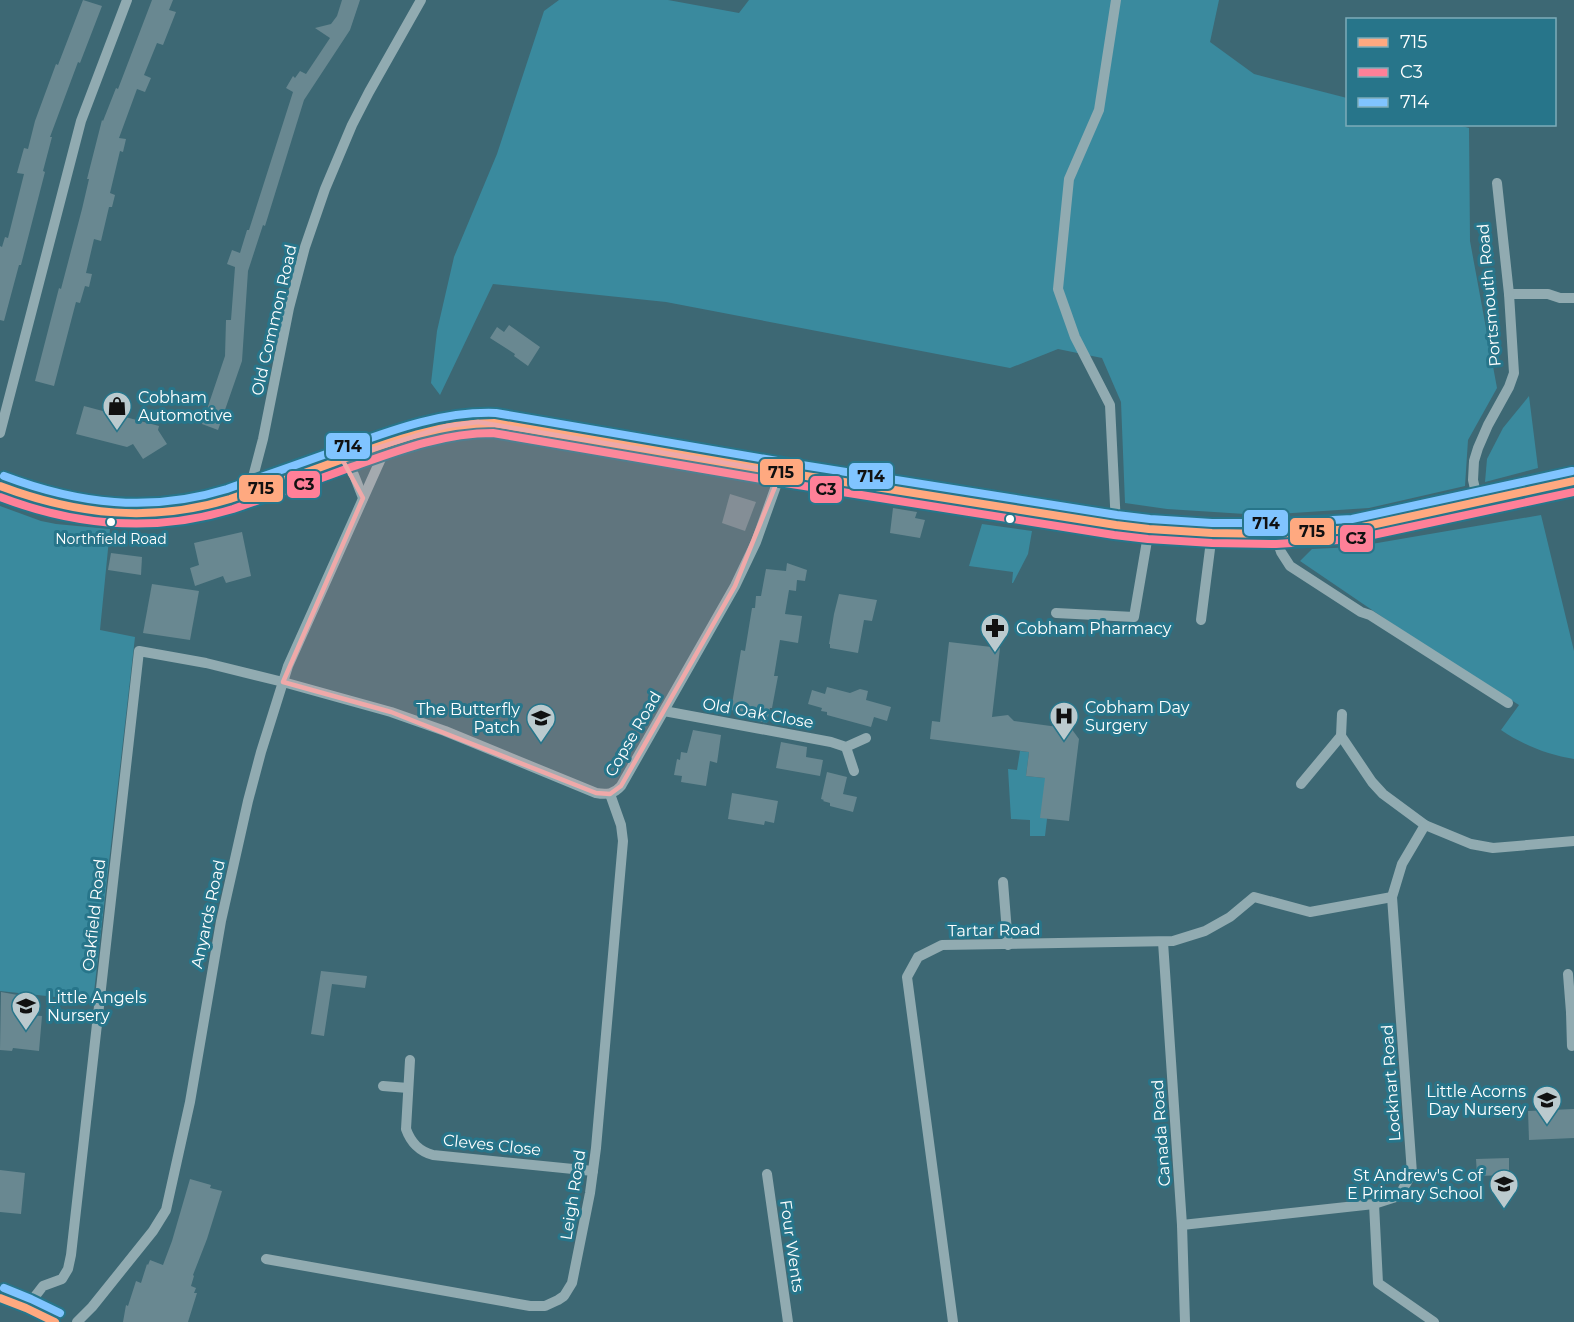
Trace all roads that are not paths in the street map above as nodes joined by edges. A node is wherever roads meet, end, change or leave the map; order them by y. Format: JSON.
{"nodes":[{"id":1,"x":127,"y":0,"type":"edge"},
{"id":2,"x":421,"y":0,"type":"edge"},
{"id":3,"x":1116,"y":0,"type":"edge"},
{"id":4,"x":1497,"y":183,"type":"dead end"},
{"id":5,"x":1509,"y":294,"type":"junction"},
{"id":6,"x":1574,"y":298,"type":"edge"},
{"id":7,"x":0,"y":433,"type":"edge"},
{"id":8,"x":388,"y":443,"type":"junction"},
{"id":9,"x":342,"y":459,"type":"junction"},
{"id":10,"x":781,"y":472,"type":"junction"},
{"id":11,"x":1574,"y":481,"type":"edge"},
{"id":12,"x":0,"y":486,"type":"edge"},
{"id":13,"x":254,"y":490,"type":"junction"},
{"id":14,"x":363,"y":498,"type":"junction"},
{"id":15,"x":1478,"y":502,"type":"junction"},
{"id":16,"x":1116,"y":525,"type":"junction"},
{"id":17,"x":1149,"y":529,"type":"junction"},
{"id":18,"x":1212,"y":533,"type":"junction"},
{"id":19,"x":1275,"y":534,"type":"junction"},
{"id":20,"x":1056,"y":614,"type":"dead end"},
{"id":21,"x":1201,"y":620,"type":"dead end"},
{"id":22,"x":283,"y":682,"type":"junction"},
{"id":23,"x":1508,"y":704,"type":"dead end"},
{"id":24,"x":664,"y":711,"type":"junction"},
{"id":25,"x":1342,"y":714,"type":"dead end"},
{"id":26,"x":1341,"y":736,"type":"junction"},
{"id":27,"x":866,"y":738,"type":"dead end"},
{"id":28,"x":846,"y":747,"type":"junction"},
{"id":29,"x":854,"y":771,"type":"dead end"},
{"id":30,"x":1301,"y":784,"type":"dead end"},
{"id":31,"x":610,"y":794,"type":"junction"},
{"id":32,"x":1425,"y":825,"type":"junction"},
{"id":33,"x":1574,"y":841,"type":"edge"},
{"id":34,"x":1003,"y":882,"type":"dead end"},
{"id":35,"x":1392,"y":897,"type":"junction"},
{"id":36,"x":1162,"y":942,"type":"junction"},
{"id":37,"x":1008,"y":945,"type":"junction"},
{"id":38,"x":1568,"y":974,"type":"dead end"},
{"id":39,"x":1572,"y":1012,"type":"edge"},
{"id":40,"x":1572,"y":1046,"type":"dead end"},
{"id":41,"x":410,"y":1060,"type":"dead end"},
{"id":42,"x":383,"y":1086,"type":"dead end"},
{"id":43,"x":408,"y":1088,"type":"junction"},
{"id":44,"x":593,"y":1171,"type":"junction"},
{"id":45,"x":767,"y":1174,"type":"dead end"},
{"id":46,"x":1374,"y":1204,"type":"junction"},
{"id":47,"x":1182,"y":1225,"type":"junction"},
{"id":48,"x":266,"y":1259,"type":"dead end"},
{"id":49,"x":0,"y":1298,"type":"edge"},
{"id":50,"x":26,"y":1308,"type":"junction"},
{"id":51,"x":55,"y":1322,"type":"edge"},
{"id":52,"x":77,"y":1322,"type":"edge"},
{"id":53,"x":788,"y":1322,"type":"edge"},
{"id":54,"x":953,"y":1322,"type":"edge"},
{"id":55,"x":1185,"y":1322,"type":"edge"},
{"id":56,"x":1434,"y":1322,"type":"edge"}],
"edges":[{"from":1,"to":7,"type":"street"},
{"from":2,"to":13,"type":"street","name":"Old Common Road"},
{"from":3,"to":16,"type":"street"},
{"from":4,"to":5,"type":"street","name":"Portsmouth Road"},
{"from":5,"to":6,"type":"street"},
{"from":5,"to":15,"type":"street","name":"Portsmouth Road"},
{"from":8,"to":9,"type":"main road"},
{"from":8,"to":10,"type":"main road"},
{"from":8,"to":14,"type":"street","name":"Anyards Road"},
{"from":9,"to":13,"type":"main road"},
{"from":9,"to":14,"type":"street"},
{"from":10,"to":16,"type":"main road"},
{"from":10,"to":24,"type":"street","name":"Copse Road"},
{"from":11,"to":15,"type":"main road"},
{"from":12,"to":13,"type":"main road"},
{"from":14,"to":22,"type":"street","name":"Anyards Road"},
{"from":15,"to":19,"type":"main road"},
{"from":16,"to":17,"type":"main road"},
{"from":17,"to":18,"type":"main road"},
{"from":17,"to":20,"type":"street"},
{"from":18,"to":19,"type":"main road"},
{"from":18,"to":21,"type":"street"},
{"from":19,"to":23,"type":"street"},
{"from":22,"to":31,"type":"street","name":"Copse Road"},
{"from":22,"to":50,"type":"street","name":"Oakfield Road"},
{"from":22,"to":52,"type":"street","name":"Anyards Road"},
{"from":24,"to":28,"type":"street","name":"Old Oak Close"},
{"from":24,"to":31,"type":"street","name":"Copse Road"},
{"from":25,"to":26,"type":"street"},
{"from":26,"to":30,"type":"street"},
{"from":26,"to":32,"type":"street"},
{"from":27,"to":28,"type":"street"},
{"from":28,"to":29,"type":"street"},
{"from":31,"to":44,"type":"street","name":"Leigh Road"},
{"from":32,"to":33,"type":"street"},
{"from":32,"to":35,"type":"street","name":"Lockhart Road"},
{"from":34,"to":37,"type":"street"},
{"from":35,"to":36,"type":"street","name":"Tartar Road"},
{"from":35,"to":46,"type":"street","name":"Lockhart Road"},
{"from":36,"to":37,"type":"street","name":"Tartar Road"},
{"from":36,"to":47,"type":"street","name":"Canada Road"},
{"from":37,"to":54,"type":"street","name":"Tartar Road"},
{"from":38,"to":39,"type":"street"},
{"from":39,"to":40,"type":"street"},
{"from":41,"to":43,"type":"street","name":"Cleves Close"},
{"from":42,"to":43,"type":"street"},
{"from":43,"to":44,"type":"street","name":"Cleves Close"},
{"from":44,"to":48,"type":"street","name":"Leigh Road"},
{"from":45,"to":53,"type":"street","name":"Four Wents"},
{"from":46,"to":47,"type":"street","name":"Lockhart Road"},
{"from":46,"to":56,"type":"street"},
{"from":47,"to":55,"type":"street","name":"Canada Road"},
{"from":49,"to":50,"type":"street"},
{"from":50,"to":51,"type":"street"}]}
